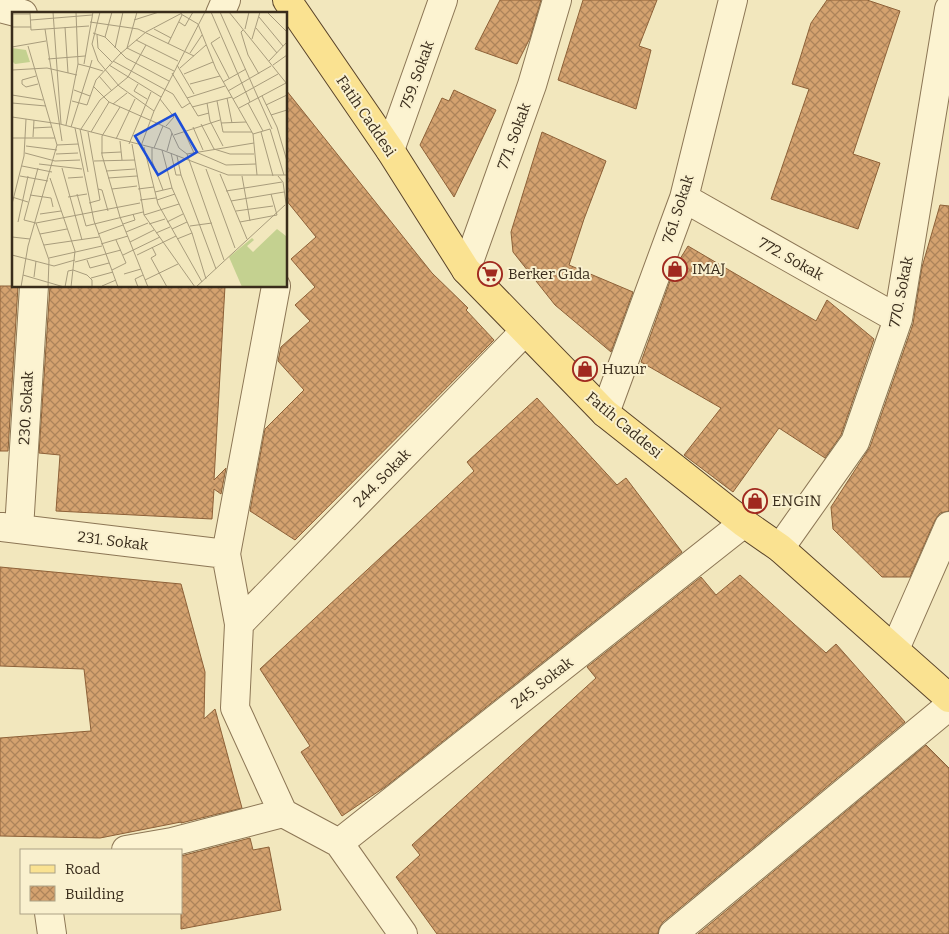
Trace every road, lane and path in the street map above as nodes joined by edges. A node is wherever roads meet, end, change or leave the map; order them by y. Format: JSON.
{"nodes":[{"id":1,"x":226,"y":0,"type":"edge"},
{"id":2,"x":287,"y":0,"type":"edge"},
{"id":3,"x":443,"y":0,"type":"edge"},
{"id":4,"x":557,"y":0,"type":"edge"},
{"id":5,"x":733,"y":0,"type":"edge"},
{"id":6,"x":949,"y":9,"type":"edge"},
{"id":7,"x":221,"y":12,"type":"edge"},
{"id":8,"x":390,"y":150,"type":"junction"},
{"id":9,"x":684,"y":198,"type":"junction"},
{"id":10,"x":466,"y":270,"type":"junction"},
{"id":11,"x":34,"y":288,"type":"edge"},
{"id":12,"x":276,"y":288,"type":"edge"},
{"id":13,"x":898,"y":319,"type":"junction"},
{"id":14,"x":525,"y":331,"type":"junction"},
{"id":15,"x":605,"y":413,"type":"junction"},
{"id":16,"x":744,"y":523,"type":"junction"},
{"id":17,"x":949,"y":526,"type":"edge"},
{"id":18,"x":10,"y":528,"type":"edge"},
{"id":19,"x":780,"y":548,"type":"junction"},
{"id":20,"x":226,"y":554,"type":"junction"},
{"id":21,"x":239,"y":624,"type":"junction"},
{"id":22,"x":895,"y":649,"type":"junction"},
{"id":23,"x":949,"y":698,"type":"edge"},
{"id":24,"x":949,"y":706,"type":"edge"},
{"id":25,"x":283,"y":813,"type":"junction"},
{"id":26,"x":339,"y":843,"type":"junction"},
{"id":27,"x":132,"y":849,"type":"edge"},
{"id":28,"x":49,"y":914,"type":"edge"},
{"id":29,"x":52,"y":934,"type":"edge"},
{"id":30,"x":402,"y":934,"type":"edge"},
{"id":31,"x":673,"y":934,"type":"edge"}],
"edges":[{"from":1,"to":7,"type":"street"},
{"from":2,"to":8,"type":"main road","name":"Fatih Caddesi"},
{"from":3,"to":8,"type":"street","name":"759. Sokak"},
{"from":4,"to":10,"type":"street","name":"771. Sokak"},
{"from":5,"to":9,"type":"street","name":"761. Sokak"},
{"from":6,"to":13,"type":"street","name":"770. Sokak"},
{"from":8,"to":10,"type":"main road","name":"Fatih Caddesi"},
{"from":9,"to":13,"type":"street","name":"772. Sokak"},
{"from":9,"to":15,"type":"street","name":"761. Sokak"},
{"from":10,"to":14,"type":"main road","name":"Fatih Caddesi"},
{"from":11,"to":18,"type":"street","name":"230. Sokak"},
{"from":12,"to":20,"type":"street"},
{"from":13,"to":19,"type":"street","name":"770. Sokak"},
{"from":14,"to":15,"type":"main road","name":"Fatih Caddesi"},
{"from":14,"to":21,"type":"street","name":"244. Sokak"},
{"from":15,"to":16,"type":"main road","name":"Fatih Caddesi"},
{"from":16,"to":19,"type":"main road","name":"Fatih Caddesi"},
{"from":16,"to":26,"type":"street","name":"245. Sokak"},
{"from":17,"to":22,"type":"street"},
{"from":18,"to":20,"type":"street","name":"231. Sokak"},
{"from":19,"to":22,"type":"main road","name":"Fatih Caddesi"},
{"from":20,"to":21,"type":"street"},
{"from":21,"to":25,"type":"street"},
{"from":22,"to":23,"type":"main road","name":"Fatih Caddesi"},
{"from":24,"to":31,"type":"street"},
{"from":25,"to":26,"type":"street"},
{"from":25,"to":27,"type":"street"},
{"from":26,"to":30,"type":"street"},
{"from":28,"to":29,"type":"street"}]}
